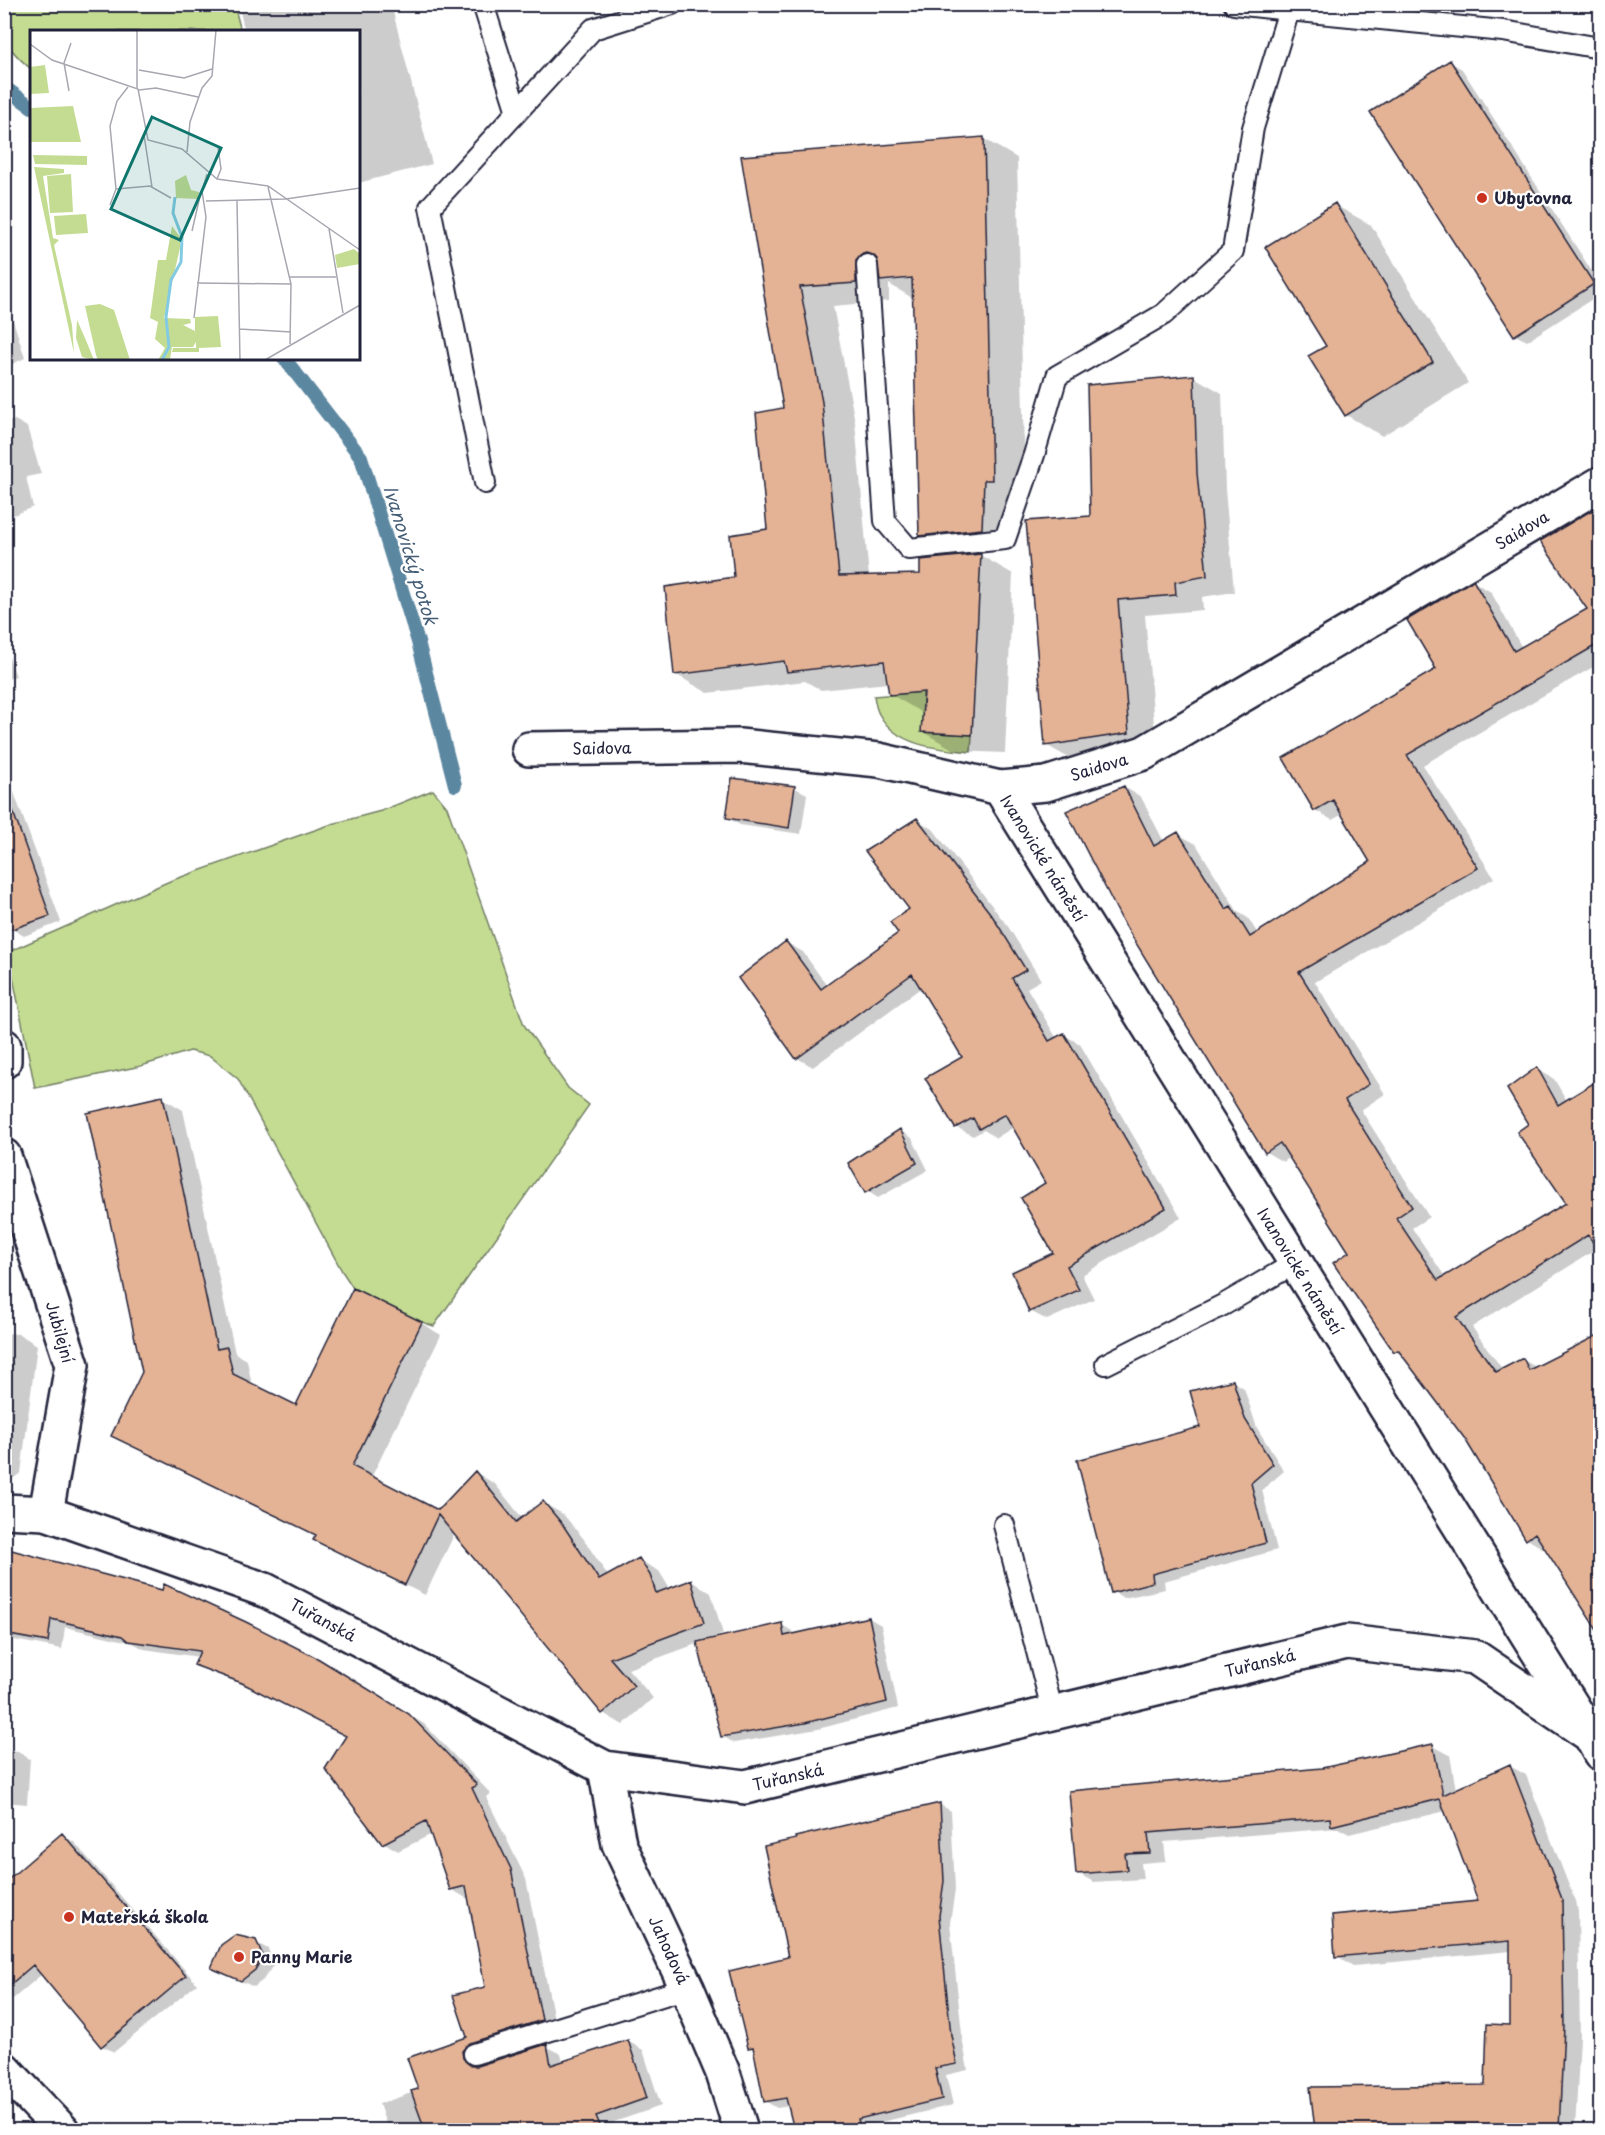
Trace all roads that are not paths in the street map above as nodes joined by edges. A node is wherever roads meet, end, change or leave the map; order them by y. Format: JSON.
{"nodes":[{"id":1,"x":483,"y":4,"type":"edge"},
{"id":2,"x":672,"y":4,"type":"edge"},
{"id":3,"x":1234,"y":4,"type":"edge"},
{"id":4,"x":1288,"y":7,"type":"edge"},
{"id":5,"x":1600,"y":48,"type":"edge"},
{"id":6,"x":517,"y":112,"type":"junction"},
{"id":7,"x":867,"y":265,"type":"dead end"},
{"id":8,"x":485,"y":483,"type":"dead end"},
{"id":9,"x":1600,"y":484,"type":"edge"},
{"id":10,"x":529,"y":748,"type":"dead end"},
{"id":11,"x":1000,"y":788,"type":"junction"},
{"id":12,"x":4,"y":1046,"type":"edge"},
{"id":13,"x":4,"y":1061,"type":"edge"},
{"id":14,"x":4,"y":1156,"type":"edge"},
{"id":15,"x":1295,"y":1263,"type":"junction"},
{"id":16,"x":1106,"y":1364,"type":"dead end"},
{"id":17,"x":4,"y":1511,"type":"edge"},
{"id":18,"x":46,"y":1513,"type":"junction"},
{"id":19,"x":1004,"y":1525,"type":"dead end"},
{"id":20,"x":1053,"y":1713,"type":"junction"},
{"id":21,"x":1595,"y":1744,"type":"edge"},
{"id":22,"x":605,"y":1768,"type":"junction"},
{"id":23,"x":687,"y":1988,"type":"junction"},
{"id":24,"x":474,"y":2054,"type":"dead end"},
{"id":25,"x":4,"y":2069,"type":"edge"},
{"id":26,"x":62,"y":2130,"type":"edge"},
{"id":27,"x":741,"y":2130,"type":"edge"}],
"edges":[{"from":1,"to":6,"type":"lane"},
{"from":2,"to":6,"type":"lane"},
{"from":3,"to":4,"type":"lane"},
{"from":4,"to":5,"type":"lane"},
{"from":4,"to":7,"type":"lane"},
{"from":6,"to":8,"type":"lane"},
{"from":9,"to":11,"type":"street","name":"Saidova"},
{"from":10,"to":11,"type":"street","name":"Saidova"},
{"from":11,"to":15,"type":"street","name":"Ivanovické náměstí"},
{"from":12,"to":13,"type":"street"},
{"from":14,"to":18,"type":"street","name":"Jubilejní"},
{"from":15,"to":16,"type":"lane"},
{"from":15,"to":21,"type":"street","name":"Ivanovické náměstí"},
{"from":17,"to":18,"type":"street","name":"Tuřanská"},
{"from":18,"to":22,"type":"street","name":"Tuřanská"},
{"from":19,"to":20,"type":"lane"},
{"from":20,"to":21,"type":"street","name":"Tuřanská"},
{"from":20,"to":22,"type":"street","name":"Tuřanská"},
{"from":22,"to":23,"type":"street","name":"Jahodová"},
{"from":23,"to":24,"type":"lane"},
{"from":23,"to":27,"type":"street","name":"Jahodová"},
{"from":25,"to":26,"type":"street"}]}
